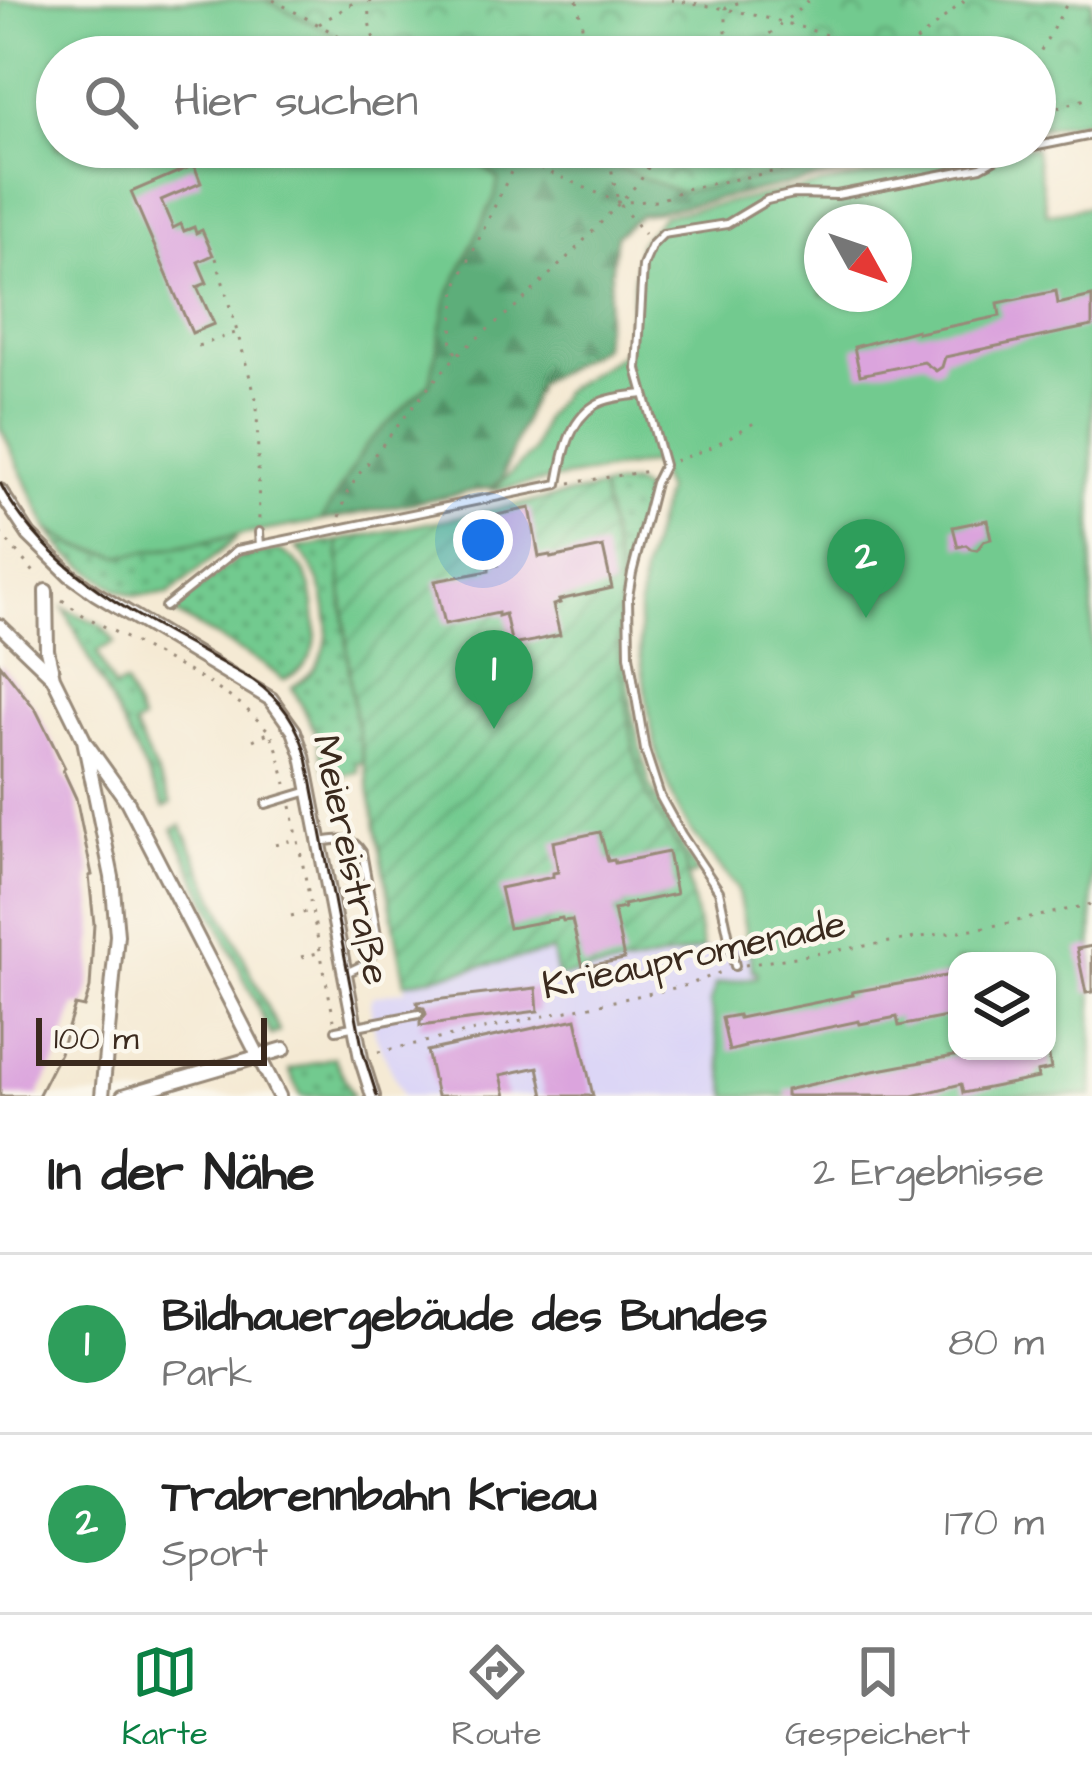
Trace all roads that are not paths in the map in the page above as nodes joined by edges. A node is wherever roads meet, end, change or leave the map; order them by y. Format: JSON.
{"nodes":[{"id":1,"x":1092,"y":136,"type":"edge"},
{"id":2,"x":1056,"y":143,"type":"edge"},
{"id":3,"x":976,"y":168,"type":"edge"},
{"id":4,"x":644,"y":393,"type":"junction"},
{"id":5,"x":0,"y":491,"type":"edge"},
{"id":6,"x":259,"y":532,"type":"road end"},
{"id":7,"x":260,"y":545,"type":"junction"},
{"id":8,"x":51,"y":592,"type":"road end"},
{"id":9,"x":165,"y":607,"type":"dead end"},
{"id":10,"x":0,"y":626,"type":"edge"},
{"id":11,"x":52,"y":677,"type":"junction"},
{"id":12,"x":84,"y":740,"type":"junction"},
{"id":13,"x":310,"y":791,"type":"junction"},
{"id":14,"x":266,"y":804,"type":"dead end"},
{"id":15,"x":319,"y":843,"type":"junction"},
{"id":16,"x":735,"y":966,"type":"road end"},
{"id":17,"x":345,"y":974,"type":"junction"},
{"id":18,"x":419,"y":1014,"type":"dead end"},
{"id":19,"x":355,"y":1026,"type":"junction"},
{"id":20,"x":336,"y":1030,"type":"road end"},
{"id":21,"x":284,"y":1049,"type":"dead end"},
{"id":22,"x":259,"y":1057,"type":"junction"},
{"id":23,"x":102,"y":1096,"type":"edge"},
{"id":24,"x":123,"y":1096,"type":"edge"},
{"id":25,"x":279,"y":1096,"type":"edge"},
{"id":26,"x":373,"y":1096,"type":"edge"}],
"edges":[{"from":1,"to":2,"type":"lane"},
{"from":3,"to":4,"type":"lane"},
{"from":4,"to":7,"type":"lane"},
{"from":4,"to":16,"type":"lane"},
{"from":5,"to":13,"type":"street","name":"Meiereistraße"},
{"from":6,"to":7,"type":"lane"},
{"from":7,"to":9,"type":"lane"},
{"from":8,"to":11,"type":"street"},
{"from":10,"to":11,"type":"street"},
{"from":11,"to":12,"type":"street"},
{"from":12,"to":22,"type":"street"},
{"from":12,"to":23,"type":"street"},
{"from":13,"to":14,"type":"lane"},
{"from":13,"to":15,"type":"street","name":"Meiereistraße"},
{"from":15,"to":17,"type":"street","name":"Meiereistraße"},
{"from":15,"to":17,"type":"lane"},
{"from":17,"to":19,"type":"street","name":"Meiereistraße"},
{"from":18,"to":19,"type":"lane"},
{"from":19,"to":20,"type":"lane"},
{"from":19,"to":26,"type":"street","name":"Meiereistraße"},
{"from":21,"to":22,"type":"street"},
{"from":22,"to":24,"type":"street"},
{"from":22,"to":25,"type":"street"}]}
